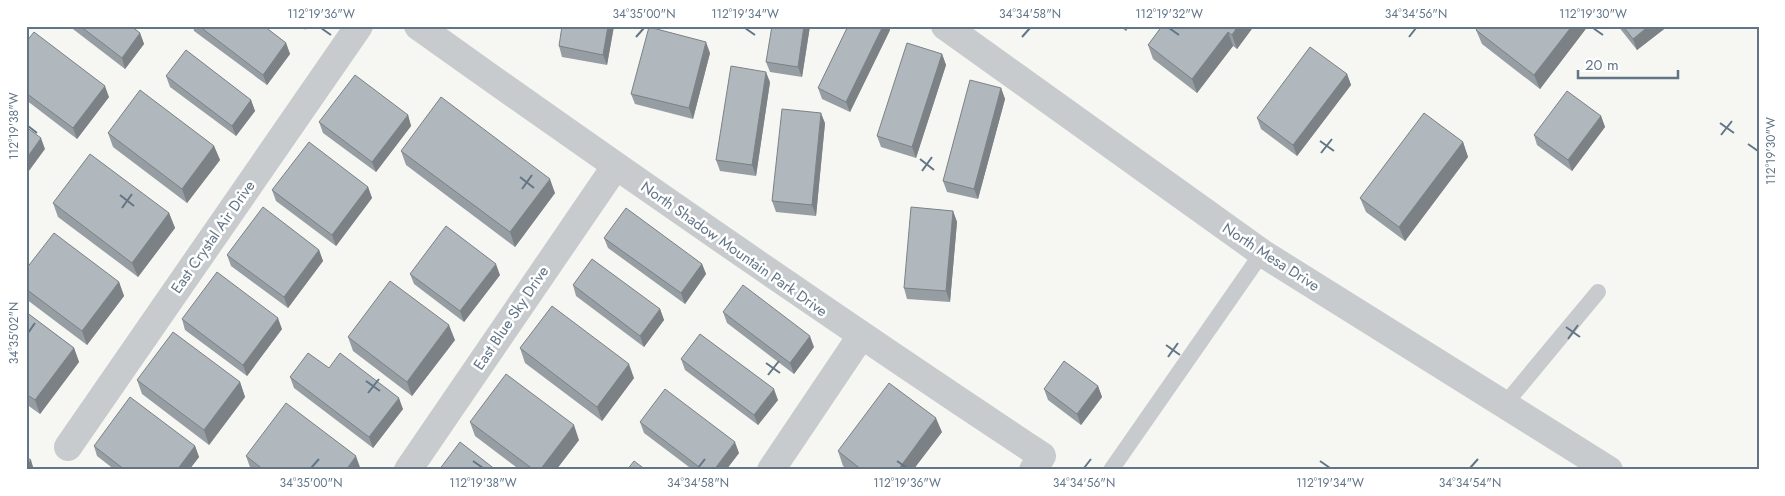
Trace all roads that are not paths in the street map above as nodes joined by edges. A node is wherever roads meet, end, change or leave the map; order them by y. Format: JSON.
{"nodes":[{"id":1,"x":359,"y":26,"type":"edge"},
{"id":2,"x":418,"y":26,"type":"edge"},
{"id":3,"x":945,"y":26,"type":"edge"},
{"id":4,"x":615,"y":167,"type":"junction"},
{"id":5,"x":1262,"y":253,"type":"junction"},
{"id":6,"x":1598,"y":292,"type":"dead end"},
{"id":7,"x":861,"y":336,"type":"junction"},
{"id":8,"x":1504,"y":404,"type":"junction"},
{"id":9,"x":68,"y":447,"type":"dead end"},
{"id":10,"x":408,"y":470,"type":"edge"},
{"id":11,"x":771,"y":470,"type":"edge"},
{"id":12,"x":1033,"y":470,"type":"edge"},
{"id":13,"x":1112,"y":470,"type":"edge"},
{"id":14,"x":1609,"y":470,"type":"edge"}],
"edges":[{"from":1,"to":9,"type":"street","name":"East Crystal Air Drive"},
{"from":2,"to":4,"type":"street","name":"North Shadow Mountain Park Drive"},
{"from":3,"to":5,"type":"street","name":"North Mesa Drive"},
{"from":4,"to":7,"type":"street","name":"North Shadow Mountain Park Drive"},
{"from":4,"to":10,"type":"street","name":"East Blue Sky Drive"},
{"from":5,"to":8,"type":"street","name":"North Mesa Drive"},
{"from":5,"to":13,"type":"lane"},
{"from":6,"to":8,"type":"lane"},
{"from":7,"to":11,"type":"street"},
{"from":7,"to":12,"type":"street","name":"North Shadow Mountain Park Drive"},
{"from":8,"to":14,"type":"street","name":"North Mesa Drive"}]}
